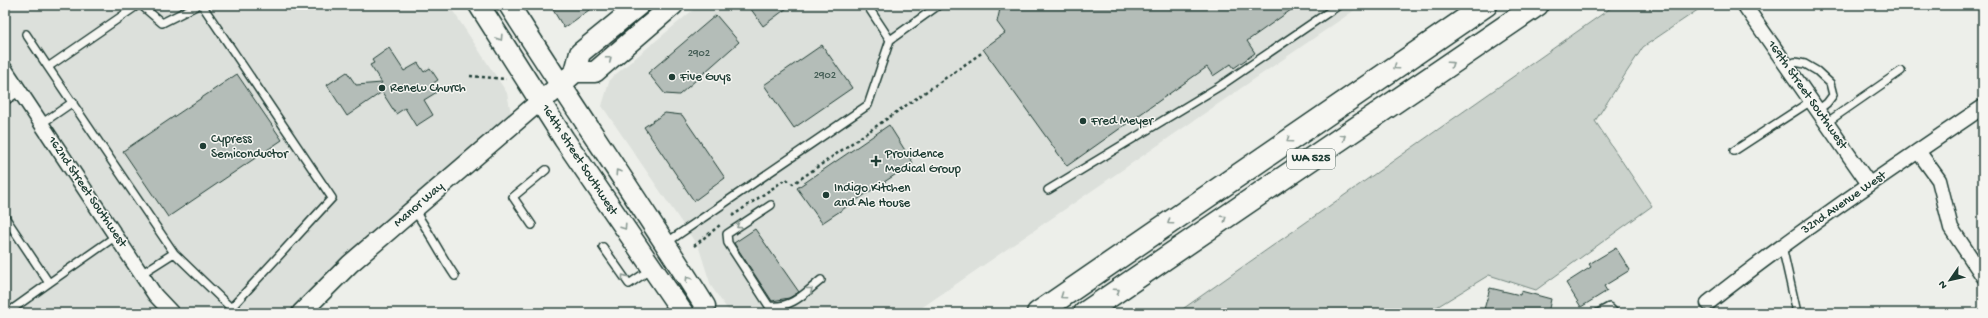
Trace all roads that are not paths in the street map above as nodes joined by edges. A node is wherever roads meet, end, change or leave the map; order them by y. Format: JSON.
{"nodes":[{"id":1,"x":139,"y":5,"type":"edge"},
{"id":2,"x":198,"y":5,"type":"edge"},
{"id":3,"x":202,"y":5,"type":"edge"},
{"id":4,"x":479,"y":5,"type":"edge"},
{"id":5,"x":509,"y":5,"type":"edge"},
{"id":6,"x":639,"y":5,"type":"edge"},
{"id":7,"x":674,"y":5,"type":"edge"},
{"id":8,"x":868,"y":5,"type":"edge"},
{"id":9,"x":939,"y":5,"type":"edge"},
{"id":10,"x":1339,"y":5,"type":"edge"},
{"id":11,"x":1486,"y":5,"type":"edge"},
{"id":12,"x":1537,"y":5,"type":"edge"},
{"id":13,"x":1745,"y":5,"type":"edge"},
{"id":14,"x":26,"y":34,"type":"dead end"},
{"id":15,"x":890,"y":40,"type":"junction"},
{"id":16,"x":1787,"y":66,"type":"junction"},
{"id":17,"x":48,"y":67,"type":"junction"},
{"id":18,"x":1901,"y":71,"type":"dead end"},
{"id":19,"x":575,"y":72,"type":"junction"},
{"id":20,"x":6,"y":73,"type":"edge"},
{"id":21,"x":560,"y":86,"type":"junction"},
{"id":22,"x":20,"y":91,"type":"junction"},
{"id":23,"x":5,"y":101,"type":"edge"},
{"id":24,"x":540,"y":101,"type":"junction"},
{"id":25,"x":72,"y":102,"type":"junction"},
{"id":26,"x":1814,"y":106,"type":"junction"},
{"id":27,"x":1983,"y":107,"type":"edge"},
{"id":28,"x":1826,"y":123,"type":"junction"},
{"id":29,"x":41,"y":124,"type":"junction"},
{"id":30,"x":1734,"y":151,"type":"dead end"},
{"id":31,"x":1918,"y":151,"type":"junction"},
{"id":32,"x":546,"y":170,"type":"dead end"},
{"id":33,"x":1869,"y":184,"type":"junction"},
{"id":34,"x":1048,"y":190,"type":"dead end"},
{"id":35,"x":771,"y":205,"type":"dead end"},
{"id":36,"x":414,"y":210,"type":"junction"},
{"id":37,"x":5,"y":217,"type":"edge"},
{"id":38,"x":532,"y":225,"type":"dead end"},
{"id":39,"x":116,"y":236,"type":"junction"},
{"id":40,"x":666,"y":243,"type":"junction"},
{"id":41,"x":1782,"y":246,"type":"junction"},
{"id":42,"x":603,"y":247,"type":"dead end"},
{"id":43,"x":174,"y":252,"type":"junction"},
{"id":44,"x":652,"y":268,"type":"junction"},
{"id":45,"x":141,"y":274,"type":"junction"},
{"id":46,"x":455,"y":276,"type":"dead end"},
{"id":47,"x":1983,"y":276,"type":"edge"},
{"id":48,"x":821,"y":280,"type":"dead end"},
{"id":49,"x":49,"y":283,"type":"junction"},
{"id":50,"x":1709,"y":308,"type":"edge"},
{"id":51,"x":7,"y":313,"type":"edge"},
{"id":52,"x":172,"y":313,"type":"edge"},
{"id":53,"x":302,"y":313,"type":"edge"},
{"id":54,"x":683,"y":313,"type":"edge"},
{"id":55,"x":703,"y":313,"type":"edge"},
{"id":56,"x":1038,"y":313,"type":"edge"},
{"id":57,"x":1085,"y":313,"type":"edge"},
{"id":58,"x":1598,"y":313,"type":"edge"},
{"id":59,"x":1614,"y":313,"type":"edge"},
{"id":60,"x":1795,"y":313,"type":"edge"}],
"edges":[{"from":1,"to":2,"type":"lane"},
{"from":1,"to":17,"type":"lane"},
{"from":3,"to":43,"type":"lane"},
{"from":4,"to":24,"type":"main road","name":"164th Street Southwest","one_way":true},
{"from":5,"to":21,"type":"main road","name":"164th Street Southwest"},
{"from":6,"to":19,"type":"main road"},
{"from":19,"to":7,"type":"main road","one_way":true},
{"from":8,"to":15,"type":"lane"},
{"from":9,"to":15,"type":"lane"},
{"from":10,"to":34,"type":"lane"},
{"from":11,"to":56,"type":"highway","number":"WA 525","one_way":true},
{"from":57,"to":12,"type":"highway","number":"WA 525","one_way":true},
{"from":13,"to":16,"type":"street","name":"169th Street Southwest"},
{"from":14,"to":17,"type":"lane"},
{"from":15,"to":40,"type":"lane"},
{"from":16,"to":26,"type":"street","name":"169th Street Southwest"},
{"from":16,"to":26,"type":"lane"},
{"from":17,"to":25,"type":"lane"},
{"from":18,"to":28,"type":"lane"},
{"from":19,"to":21,"type":"main road"},
{"from":20,"to":22,"type":"street","name":"162nd Street Southwest"},
{"from":21,"to":24,"type":"main road"},
{"from":40,"to":21,"type":"main road","name":"164th Street Southwest","one_way":true},
{"from":22,"to":23,"type":"lane"},
{"from":22,"to":29,"type":"street","name":"162nd Street Southwest"},
{"from":24,"to":36,"type":"street","name":"Manor Way"},
{"from":24,"to":44,"type":"main road","name":"164th Street Southwest","one_way":true},
{"from":25,"to":29,"type":"lane"},
{"from":25,"to":43,"type":"lane"},
{"from":26,"to":28,"type":"street","name":"169th Street Southwest"},
{"from":26,"to":30,"type":"lane"},
{"from":27,"to":31,"type":"street","name":"32nd Avenue West"},
{"from":28,"to":33,"type":"street","name":"169th Street Southwest"},
{"from":29,"to":39,"type":"street","name":"162nd Street Southwest"},
{"from":31,"to":33,"type":"street","name":"32nd Avenue West"},
{"from":31,"to":47,"type":"street"},
{"from":32,"to":38,"type":"lane"},
{"from":33,"to":41,"type":"street","name":"32nd Avenue West"},
{"from":35,"to":48,"type":"lane","one_way":true},
{"from":36,"to":46,"type":"lane"},
{"from":36,"to":53,"type":"street","name":"Manor Way"},
{"from":37,"to":49,"type":"lane"},
{"from":39,"to":45,"type":"street","name":"162nd Street Southwest"},
{"from":39,"to":49,"type":"lane"},
{"from":55,"to":40,"type":"main road","name":"164th Street Southwest","one_way":true},
{"from":41,"to":50,"type":"street","name":"32nd Avenue West"},
{"from":41,"to":60,"type":"lane"},
{"from":44,"to":42,"type":"lane","one_way":true},
{"from":43,"to":45,"type":"lane"},
{"from":44,"to":54,"type":"main road","name":"164th Street Southwest"},
{"from":45,"to":52,"type":"street","name":"162nd Street Southwest"},
{"from":49,"to":51,"type":"lane"},
{"from":58,"to":59,"type":"lane"}]}
